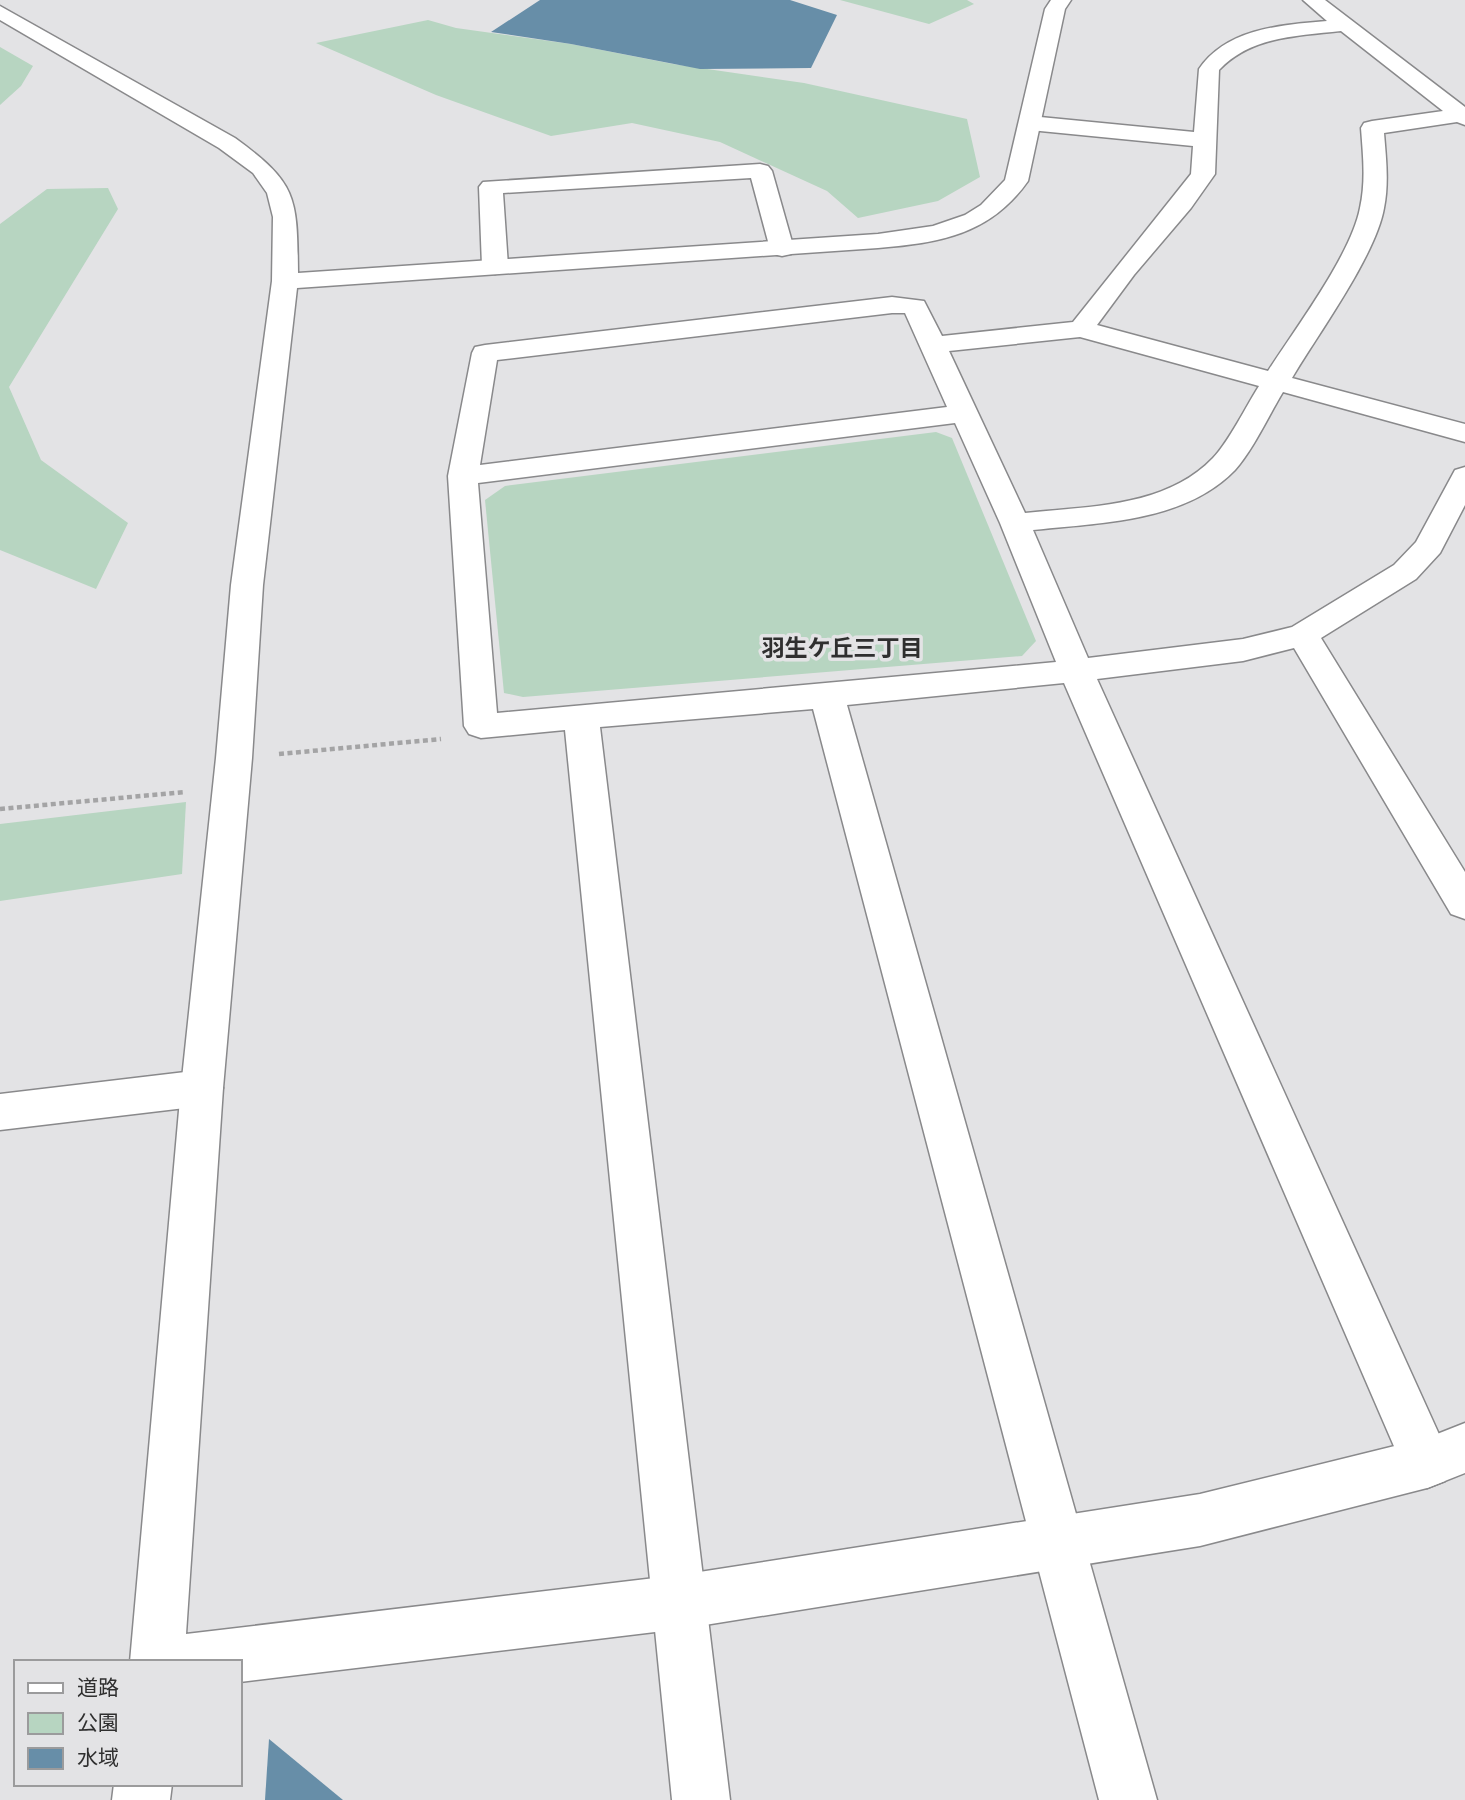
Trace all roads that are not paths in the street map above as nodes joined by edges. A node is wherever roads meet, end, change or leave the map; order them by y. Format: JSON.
{"nodes":[{"id":1,"x":1061,"y":0,"type":"edge"},
{"id":2,"x":1313,"y":0,"type":"edge"},
{"id":3,"x":0,"y":12,"type":"edge"},
{"id":4,"x":1345,"y":25,"type":"junction"},
{"id":5,"x":1463,"y":117,"type":"edge"},
{"id":6,"x":1030,"y":123,"type":"junction"},
{"id":7,"x":1203,"y":140,"type":"junction"},
{"id":8,"x":782,"y":248,"type":"junction"},
{"id":9,"x":495,"y":266,"type":"junction"},
{"id":10,"x":285,"y":281,"type":"junction"},
{"id":11,"x":1081,"y":329,"type":"junction"},
{"id":12,"x":934,"y":345,"type":"junction"},
{"id":13,"x":1274,"y":381,"type":"junction"},
{"id":14,"x":964,"y":414,"type":"junction"},
{"id":15,"x":1465,"y":433,"type":"edge"},
{"id":16,"x":463,"y":475,"type":"junction"},
{"id":17,"x":1465,"y":476,"type":"edge"},
{"id":18,"x":1015,"y":523,"type":"junction"},
{"id":19,"x":1303,"y":635,"type":"junction"},
{"id":20,"x":1076,"y":671,"type":"junction"},
{"id":21,"x":827,"y":696,"type":"junction"},
{"id":22,"x":581,"y":716,"type":"junction"},
{"id":23,"x":1465,"y":904,"type":"edge"},
{"id":24,"x":202,"y":1088,"type":"junction"},
{"id":25,"x":0,"y":1112,"type":"edge"},
{"id":26,"x":1446,"y":1455,"type":"edge"},
{"id":27,"x":1058,"y":1541,"type":"junction"},
{"id":28,"x":680,"y":1602,"type":"junction"},
{"id":29,"x":157,"y":1660,"type":"edge"},
{"id":30,"x":195,"y":1660,"type":"edge"},
{"id":31,"x":701,"y":1800,"type":"edge"},
{"id":32,"x":1128,"y":1800,"type":"edge"}],
"edges":[{"from":1,"to":6,"type":"street"},
{"from":2,"to":4,"type":"street"},
{"from":3,"to":10,"type":"street"},
{"from":4,"to":5,"type":"street"},
{"from":4,"to":7,"type":"street"},
{"from":5,"to":13,"type":"street"},
{"from":6,"to":7,"type":"street"},
{"from":6,"to":8,"type":"street"},
{"from":7,"to":11,"type":"street"},
{"from":8,"to":9,"type":"street"},
{"from":8,"to":9,"type":"street"},
{"from":9,"to":10,"type":"street"},
{"from":10,"to":24,"type":"street"},
{"from":11,"to":12,"type":"street"},
{"from":11,"to":13,"type":"street"},
{"from":12,"to":14,"type":"street"},
{"from":12,"to":16,"type":"street"},
{"from":13,"to":15,"type":"street"},
{"from":13,"to":18,"type":"street"},
{"from":14,"to":16,"type":"street"},
{"from":14,"to":18,"type":"street"},
{"from":16,"to":22,"type":"street"},
{"from":17,"to":19,"type":"street"},
{"from":18,"to":20,"type":"street"},
{"from":19,"to":20,"type":"street"},
{"from":19,"to":23,"type":"street"},
{"from":20,"to":21,"type":"street"},
{"from":20,"to":26,"type":"street"},
{"from":21,"to":22,"type":"street"},
{"from":21,"to":27,"type":"street"},
{"from":22,"to":28,"type":"street"},
{"from":24,"to":25,"type":"street"},
{"from":24,"to":29,"type":"street"},
{"from":26,"to":27,"type":"street"},
{"from":27,"to":28,"type":"street"},
{"from":27,"to":32,"type":"street"},
{"from":28,"to":30,"type":"street"},
{"from":28,"to":31,"type":"street"}]}
